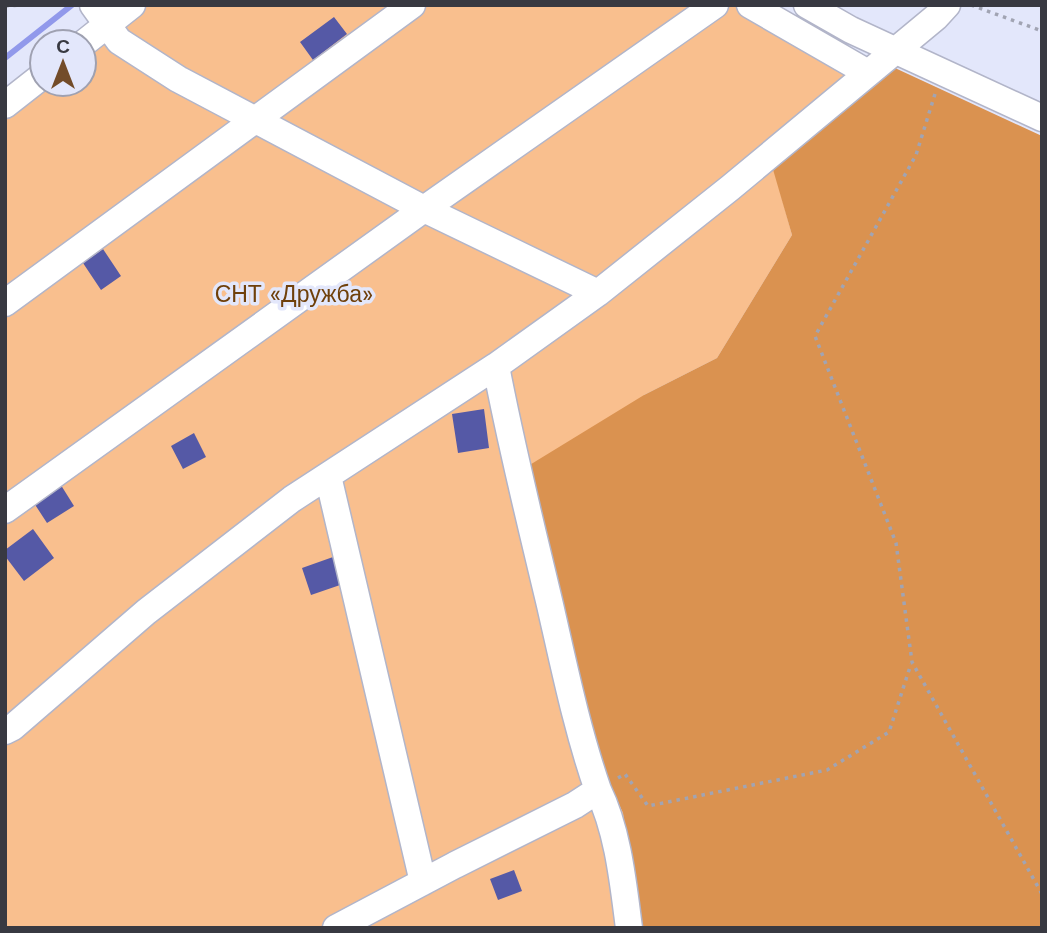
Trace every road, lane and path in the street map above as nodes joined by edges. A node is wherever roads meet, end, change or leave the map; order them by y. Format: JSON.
{"nodes":[{"id":1,"x":20,"y":5,"type":"edge"},
{"id":2,"x":132,"y":5,"type":"edge"},
{"id":3,"x":412,"y":5,"type":"edge"},
{"id":4,"x":715,"y":5,"type":"edge"},
{"id":5,"x":750,"y":5,"type":"edge"},
{"id":6,"x":807,"y":5,"type":"edge"},
{"id":7,"x":947,"y":5,"type":"edge"},
{"id":8,"x":971,"y":5,"type":"edge"},
{"id":9,"x":5,"y":6,"type":"edge"},
{"id":10,"x":100,"y":15,"type":"edge"},
{"id":11,"x":1042,"y":31,"type":"edge"},
{"id":12,"x":896,"y":50,"type":"junction"},
{"id":13,"x":942,"y":72,"type":"junction"},
{"id":14,"x":868,"y":73,"type":"junction"},
{"id":15,"x":28,"y":87,"type":"edge"},
{"id":16,"x":5,"y":105,"type":"edge"},
{"id":17,"x":1042,"y":118,"type":"edge"},
{"id":18,"x":253,"y":120,"type":"junction"},
{"id":19,"x":424,"y":209,"type":"junction"},
{"id":20,"x":598,"y":293,"type":"junction"},
{"id":21,"x":5,"y":303,"type":"edge"},
{"id":22,"x":496,"y":366,"type":"junction"},
{"id":23,"x":328,"y":476,"type":"junction"},
{"id":24,"x":5,"y":510,"type":"edge"},
{"id":25,"x":912,"y":662,"type":"junction"},
{"id":26,"x":5,"y":731,"type":"edge"},
{"id":27,"x":598,"y":790,"type":"junction"},
{"id":28,"x":423,"y":882,"type":"junction"},
{"id":29,"x":1042,"y":894,"type":"edge"},
{"id":30,"x":336,"y":928,"type":"edge"},
{"id":31,"x":629,"y":928,"type":"edge"}],
"edges":[{"from":1,"to":9,"type":"path"},
{"from":2,"to":10,"type":"street"},
{"from":3,"to":18,"type":"street"},
{"from":4,"to":19,"type":"street"},
{"from":5,"to":14,"type":"street"},
{"from":6,"to":12,"type":"street"},
{"from":7,"to":12,"type":"street"},
{"from":8,"to":11,"type":"path"},
{"from":10,"to":18,"type":"street"},
{"from":12,"to":13,"type":"street"},
{"from":12,"to":14,"type":"street"},
{"from":13,"to":17,"type":"street"},
{"from":13,"to":25,"type":"path"},
{"from":14,"to":20,"type":"street"},
{"from":15,"to":16,"type":"street"},
{"from":18,"to":19,"type":"street"},
{"from":18,"to":21,"type":"street"},
{"from":19,"to":20,"type":"street"},
{"from":19,"to":24,"type":"street"},
{"from":20,"to":22,"type":"street"},
{"from":22,"to":23,"type":"street"},
{"from":22,"to":27,"type":"street"},
{"from":23,"to":26,"type":"street"},
{"from":23,"to":28,"type":"street"},
{"from":25,"to":27,"type":"path"},
{"from":25,"to":29,"type":"path"},
{"from":27,"to":28,"type":"street"},
{"from":27,"to":31,"type":"street"},
{"from":28,"to":30,"type":"street"}]}
